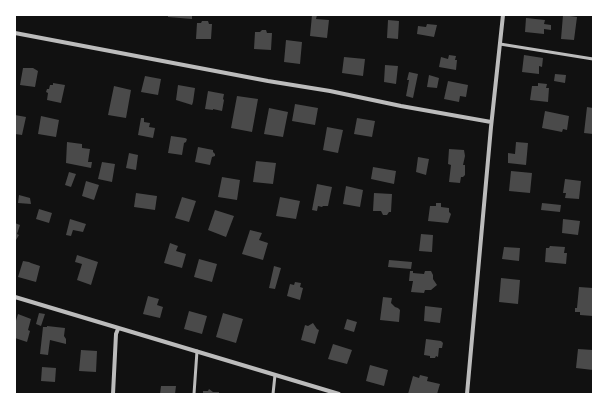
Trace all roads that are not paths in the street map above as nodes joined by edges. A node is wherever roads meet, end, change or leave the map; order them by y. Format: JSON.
{"nodes":[{"id":1,"x":503,"y":15,"type":"edge"},
{"id":2,"x":15,"y":33,"type":"edge"},
{"id":3,"x":500,"y":44,"type":"junction"},
{"id":4,"x":593,"y":59,"type":"edge"},
{"id":5,"x":491,"y":122,"type":"junction"},
{"id":6,"x":15,"y":297,"type":"edge"},
{"id":7,"x":118,"y":329,"type":"junction"},
{"id":8,"x":197,"y":351,"type":"junction"},
{"id":9,"x":275,"y":374,"type":"junction"},
{"id":10,"x":113,"y":394,"type":"edge"},
{"id":11,"x":194,"y":394,"type":"edge"},
{"id":12,"x":273,"y":394,"type":"edge"},
{"id":13,"x":339,"y":394,"type":"edge"},
{"id":14,"x":467,"y":394,"type":"edge"}],
"edges":[{"from":1,"to":3,"type":"street"},
{"from":2,"to":5,"type":"street"},
{"from":3,"to":4,"type":"lane"},
{"from":3,"to":5,"type":"street"},
{"from":5,"to":14,"type":"street"},
{"from":6,"to":7,"type":"street"},
{"from":7,"to":8,"type":"street"},
{"from":7,"to":10,"type":"street"},
{"from":8,"to":9,"type":"street"},
{"from":8,"to":11,"type":"lane"},
{"from":9,"to":12,"type":"lane"},
{"from":9,"to":13,"type":"street"}]}
